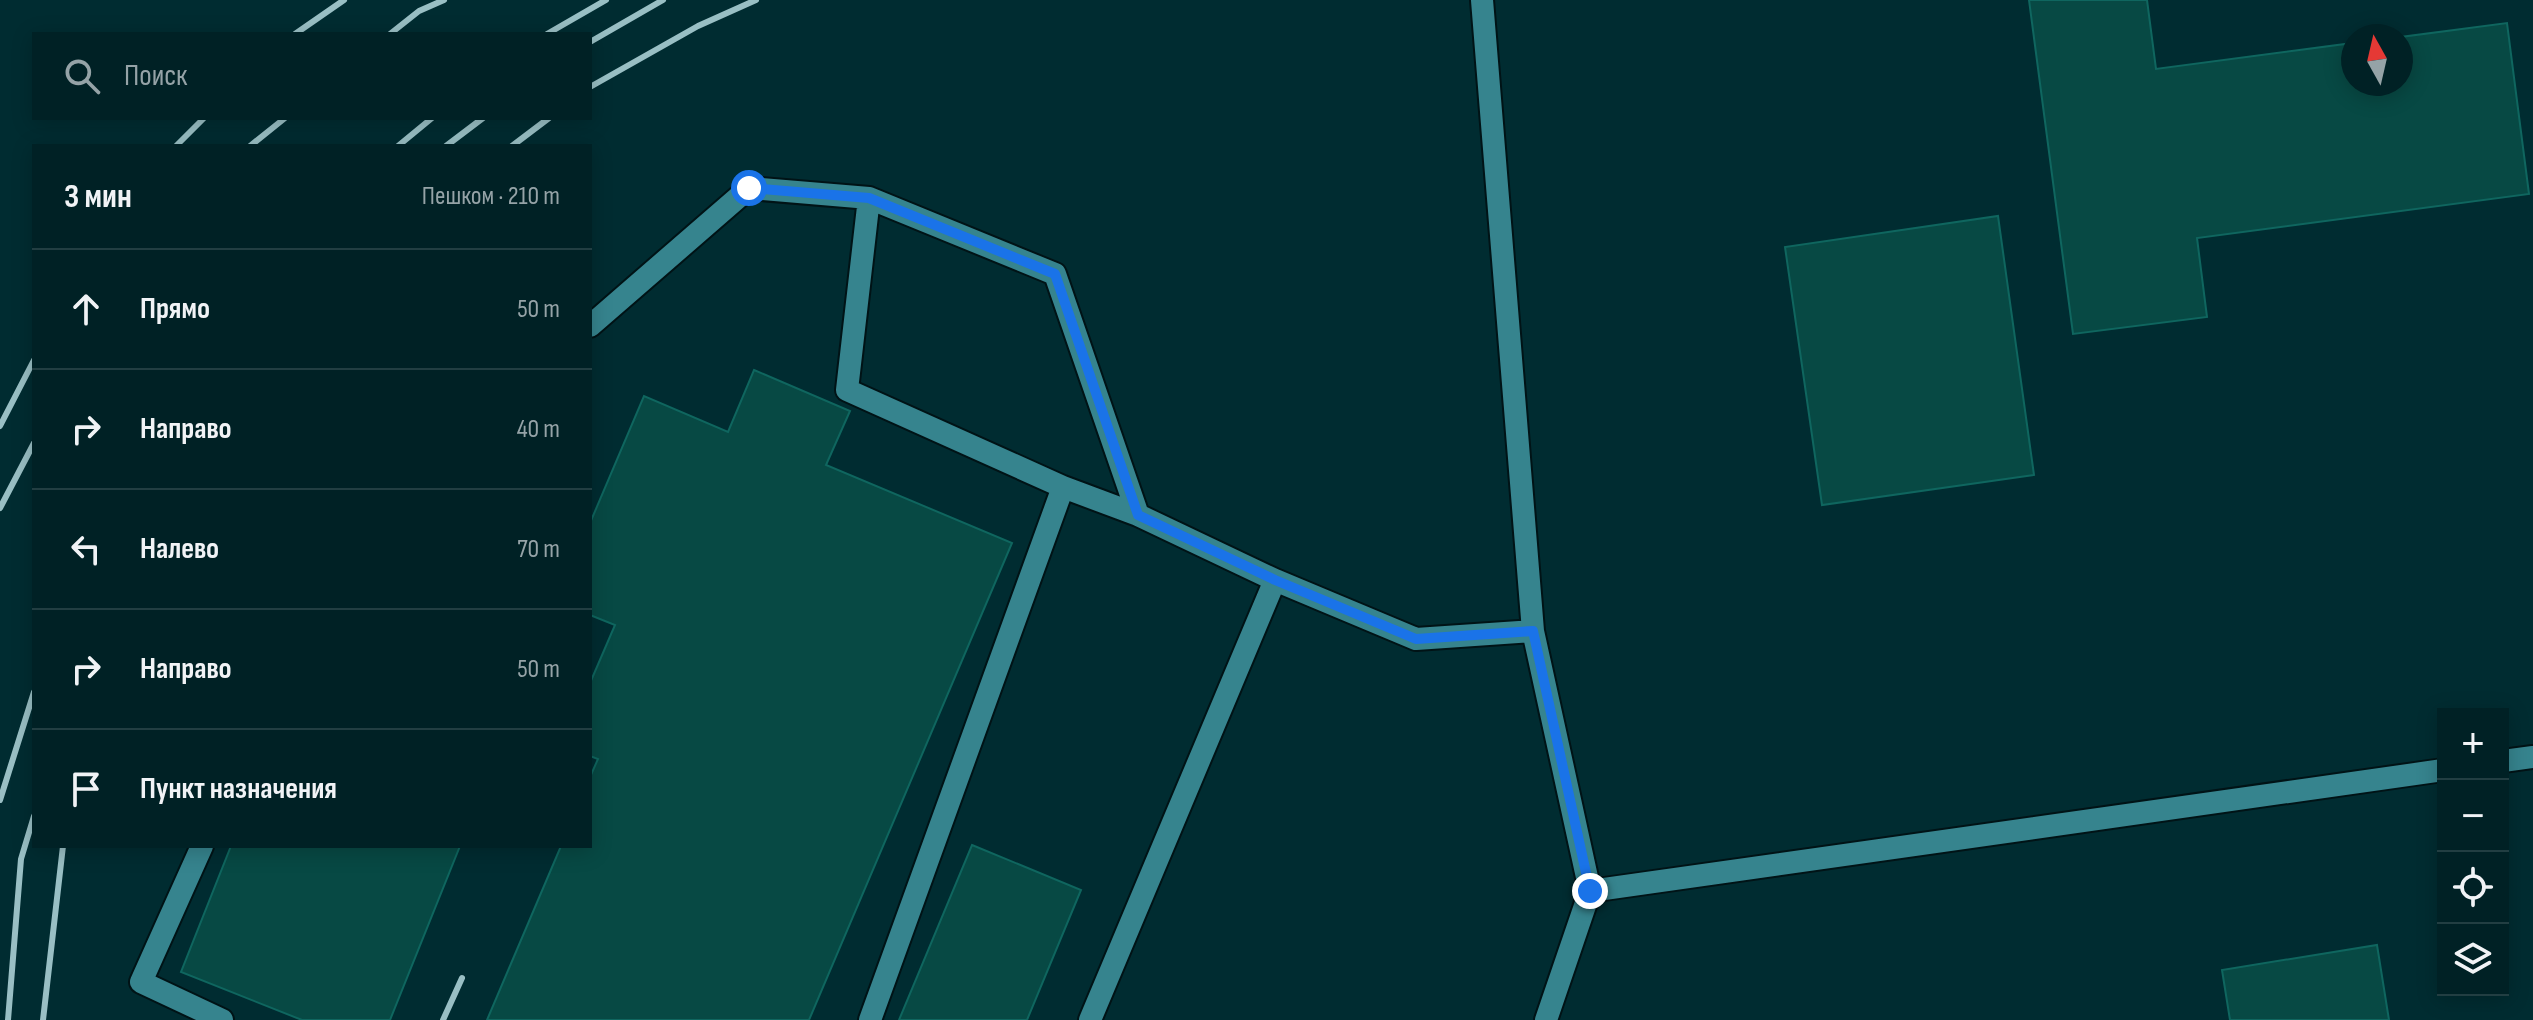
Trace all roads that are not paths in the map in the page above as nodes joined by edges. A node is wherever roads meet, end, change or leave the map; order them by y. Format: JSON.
{"nodes":[{"id":1,"x":1482,"y":0,"type":"edge"},
{"id":2,"x":869,"y":198,"type":"junction"},
{"id":3,"x":592,"y":324,"type":"edge"},
{"id":4,"x":1063,"y":487,"type":"junction"},
{"id":5,"x":1138,"y":515,"type":"junction"},
{"id":6,"x":1275,"y":580,"type":"junction"},
{"id":7,"x":1533,"y":631,"type":"junction"},
{"id":8,"x":2533,"y":757,"type":"edge"},
{"id":9,"x":2509,"y":760,"type":"edge"},
{"id":10,"x":2437,"y":771,"type":"edge"},
{"id":11,"x":201,"y":848,"type":"edge"},
{"id":12,"x":1590,"y":891,"type":"junction"},
{"id":13,"x":222,"y":1020,"type":"edge"},
{"id":14,"x":870,"y":1020,"type":"edge"},
{"id":15,"x":1090,"y":1020,"type":"edge"},
{"id":16,"x":1546,"y":1020,"type":"edge"}],
"edges":[{"from":1,"to":7,"type":"lane"},
{"from":2,"to":3,"type":"lane"},
{"from":2,"to":4,"type":"lane"},
{"from":2,"to":5,"type":"lane"},
{"from":4,"to":5,"type":"lane"},
{"from":4,"to":14,"type":"lane"},
{"from":5,"to":6,"type":"lane"},
{"from":6,"to":7,"type":"lane"},
{"from":6,"to":15,"type":"lane"},
{"from":7,"to":12,"type":"lane"},
{"from":8,"to":9,"type":"lane"},
{"from":10,"to":12,"type":"lane"},
{"from":11,"to":13,"type":"lane"},
{"from":12,"to":16,"type":"lane"}]}
